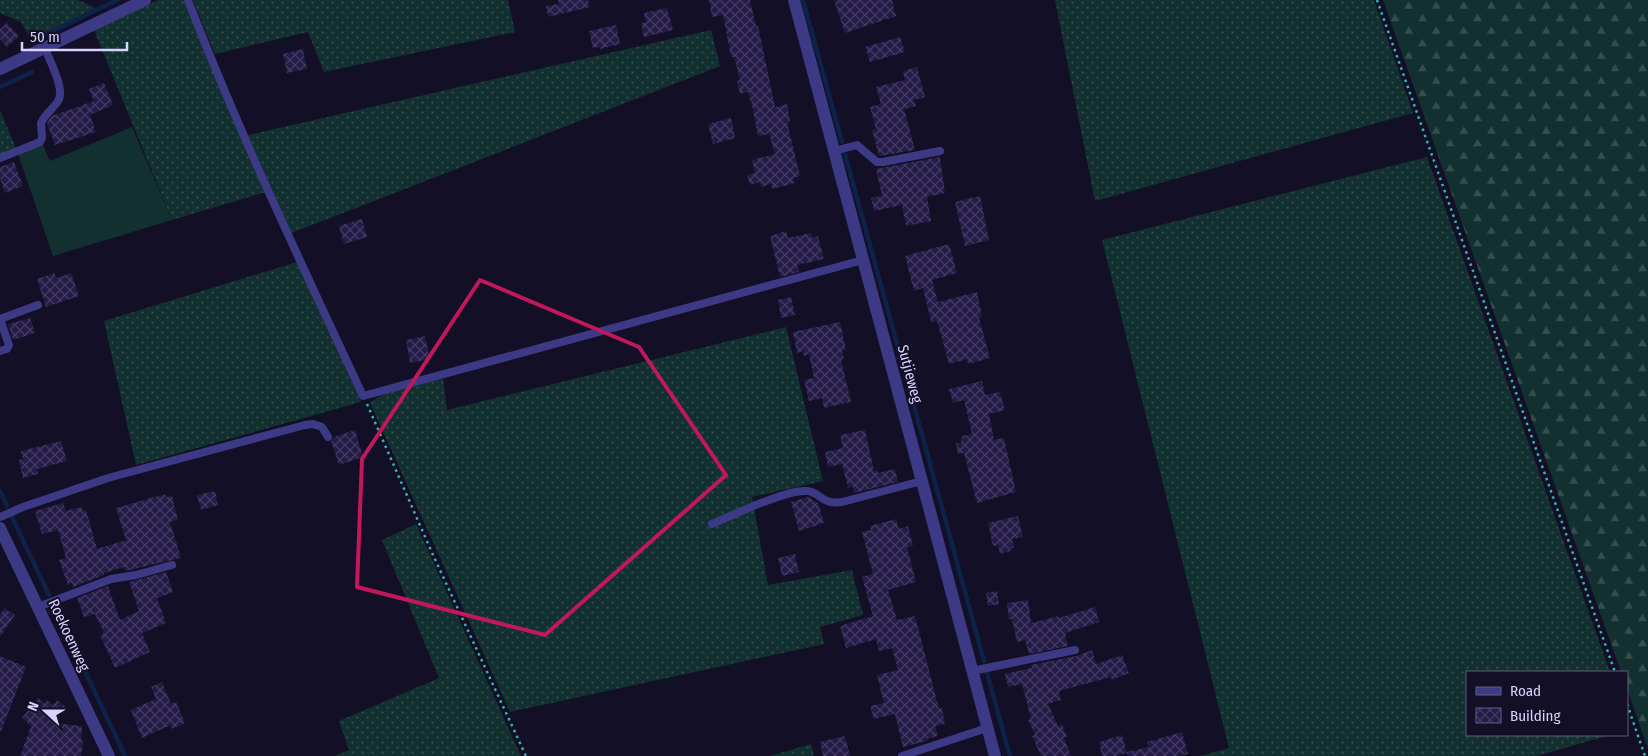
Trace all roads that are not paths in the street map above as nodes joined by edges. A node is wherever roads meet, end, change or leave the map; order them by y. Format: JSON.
{"nodes":[{"id":1,"x":145,"y":0,"type":"edge"},
{"id":2,"x":188,"y":0,"type":"edge"},
{"id":3,"x":794,"y":0,"type":"edge"},
{"id":4,"x":45,"y":48,"type":"junction"},
{"id":5,"x":0,"y":69,"type":"edge"},
{"id":6,"x":940,"y":150,"type":"dead end"},
{"id":7,"x":834,"y":151,"type":"junction"},
{"id":8,"x":0,"y":158,"type":"edge"},
{"id":9,"x":863,"y":260,"type":"junction"},
{"id":10,"x":38,"y":305,"type":"dead end"},
{"id":11,"x":0,"y":320,"type":"edge"},
{"id":12,"x":0,"y":351,"type":"edge"},
{"id":13,"x":328,"y":438,"type":"dead end"},
{"id":14,"x":922,"y":481,"type":"junction"},
{"id":15,"x":0,"y":517,"type":"edge"},
{"id":16,"x":712,"y":524,"type":"dead end"},
{"id":17,"x":0,"y":528,"type":"edge"},
{"id":18,"x":172,"y":565,"type":"dead end"},
{"id":19,"x":38,"y":607,"type":"junction"},
{"id":20,"x":1075,"y":650,"type":"dead end"},
{"id":21,"x":972,"y":671,"type":"junction"},
{"id":22,"x":987,"y":728,"type":"junction"},
{"id":23,"x":108,"y":756,"type":"edge"},
{"id":24,"x":902,"y":756,"type":"edge"},
{"id":25,"x":995,"y":756,"type":"edge"}],
"edges":[{"from":1,"to":4,"type":"street"},
{"from":2,"to":9,"type":"lane"},
{"from":3,"to":7,"type":"street","name":"Sutjieweg"},
{"from":4,"to":5,"type":"street"},
{"from":4,"to":8,"type":"lane"},
{"from":6,"to":7,"type":"lane"},
{"from":7,"to":9,"type":"street","name":"Sutjieweg"},
{"from":9,"to":14,"type":"street","name":"Sutjieweg"},
{"from":10,"to":11,"type":"lane"},
{"from":11,"to":12,"type":"lane"},
{"from":13,"to":15,"type":"lane"},
{"from":14,"to":16,"type":"lane"},
{"from":14,"to":21,"type":"street","name":"Sutjieweg"},
{"from":17,"to":19,"type":"street","name":"Roekoenweg"},
{"from":18,"to":19,"type":"lane"},
{"from":19,"to":23,"type":"street","name":"Roekoenweg"},
{"from":20,"to":21,"type":"lane"},
{"from":21,"to":22,"type":"street","name":"Sutjieweg"},
{"from":22,"to":24,"type":"lane"},
{"from":22,"to":25,"type":"street","name":"Sutjieweg"}]}
